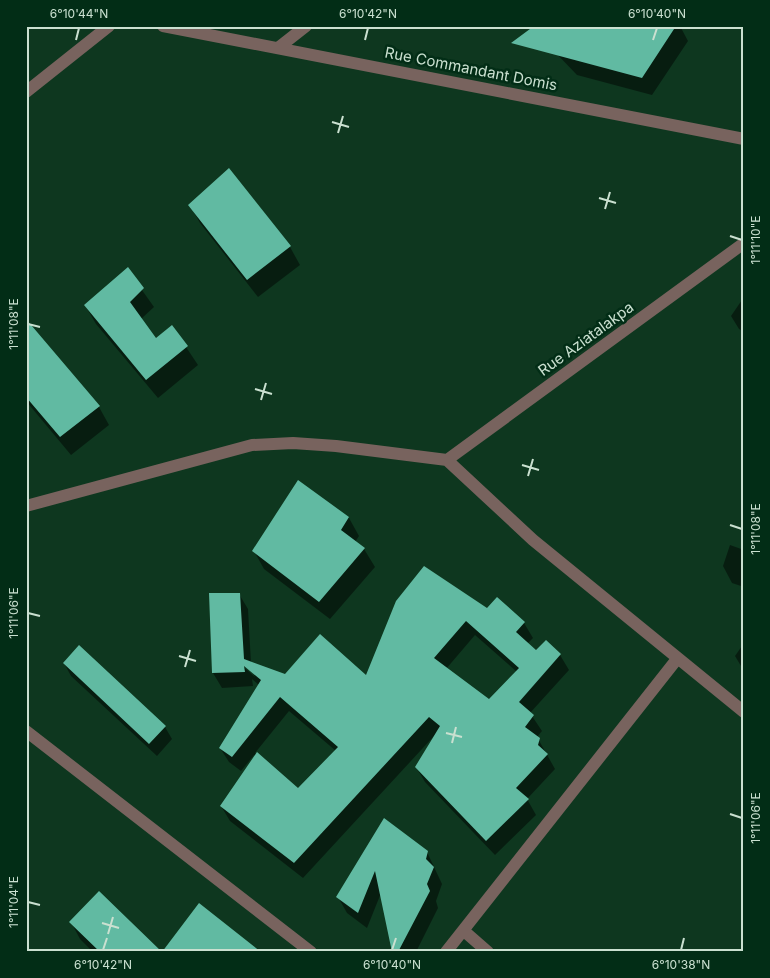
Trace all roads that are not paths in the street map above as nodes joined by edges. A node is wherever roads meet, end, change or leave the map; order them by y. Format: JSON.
{"nodes":[{"id":1,"x":108,"y":26,"type":"edge"},
{"id":2,"x":163,"y":26,"type":"edge"},
{"id":3,"x":306,"y":26,"type":"edge"},
{"id":4,"x":278,"y":48,"type":"junction"},
{"id":5,"x":26,"y":92,"type":"edge"},
{"id":6,"x":744,"y":139,"type":"edge"},
{"id":7,"x":744,"y":243,"type":"edge"},
{"id":8,"x":448,"y":460,"type":"junction"},
{"id":9,"x":26,"y":506,"type":"edge"},
{"id":10,"x":677,"y":660,"type":"junction"},
{"id":11,"x":744,"y":712,"type":"edge"},
{"id":12,"x":27,"y":734,"type":"edge"},
{"id":13,"x":464,"y":931,"type":"junction"},
{"id":14,"x":311,"y":952,"type":"edge"},
{"id":15,"x":446,"y":952,"type":"edge"},
{"id":16,"x":488,"y":952,"type":"edge"}],
"edges":[{"from":1,"to":5,"type":"street"},
{"from":2,"to":4,"type":"street","name":"Rue Commandant Domis"},
{"from":3,"to":4,"type":"street"},
{"from":4,"to":6,"type":"street","name":"Rue Commandant Domis"},
{"from":7,"to":8,"type":"street","name":"Rue Aziatalakpa"},
{"from":8,"to":9,"type":"street"},
{"from":8,"to":10,"type":"street"},
{"from":10,"to":11,"type":"street"},
{"from":10,"to":13,"type":"street"},
{"from":12,"to":14,"type":"street"},
{"from":13,"to":15,"type":"street"},
{"from":13,"to":16,"type":"street"}]}
